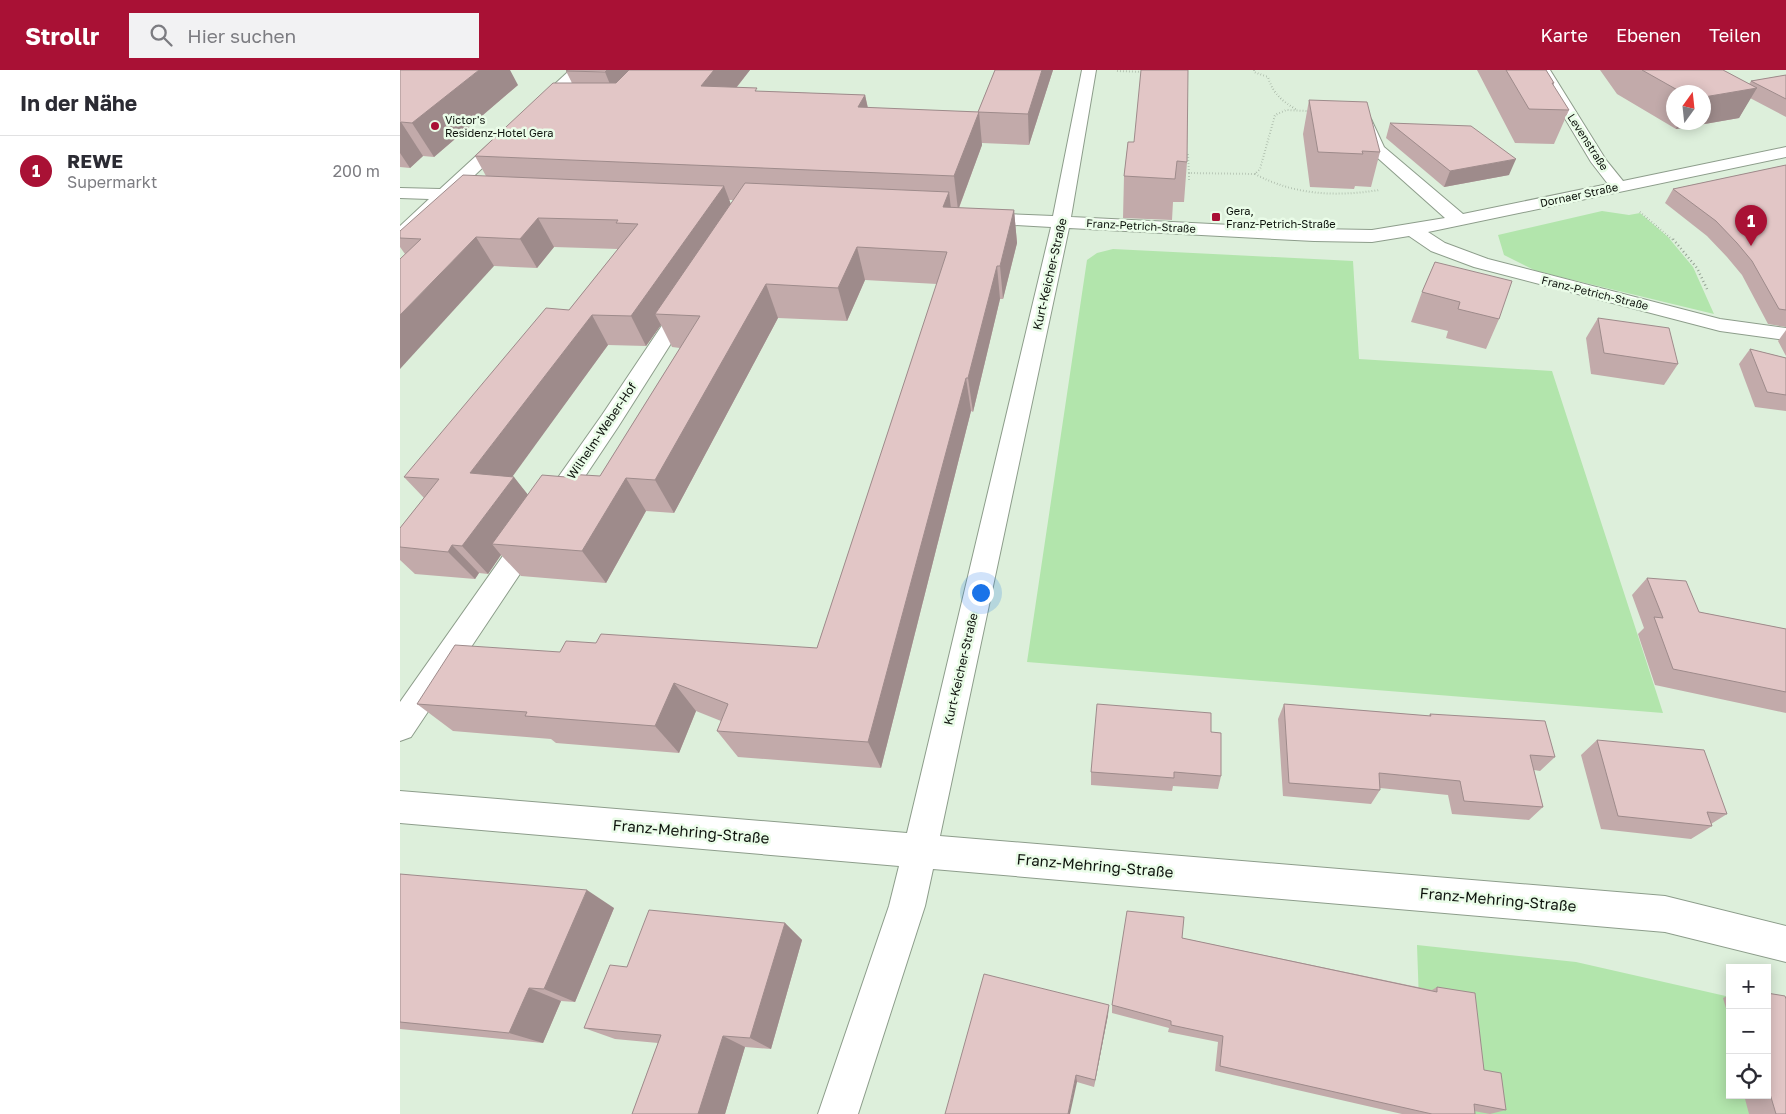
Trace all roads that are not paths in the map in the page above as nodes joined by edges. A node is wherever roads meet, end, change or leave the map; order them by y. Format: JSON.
{"nodes":[{"id":1,"x":578,"y":70,"type":"edge"},
{"id":2,"x":1089,"y":70,"type":"edge"},
{"id":3,"x":1543,"y":70,"type":"edge"},
{"id":4,"x":537,"y":108,"type":"junction"},
{"id":5,"x":556,"y":109,"type":"edge"},
{"id":6,"x":1345,"y":118,"type":"edge"},
{"id":7,"x":1786,"y":152,"type":"edge"},
{"id":8,"x":1619,"y":187,"type":"junction"},
{"id":9,"x":400,"y":193,"type":"edge"},
{"id":10,"x":444,"y":195,"type":"junction"},
{"id":11,"x":493,"y":197,"type":"edge"},
{"id":12,"x":964,"y":218,"type":"edge"},
{"id":13,"x":1459,"y":220,"type":"junction"},
{"id":14,"x":1061,"y":222,"type":"junction"},
{"id":15,"x":1412,"y":230,"type":"junction"},
{"id":16,"x":400,"y":236,"type":"edge"},
{"id":17,"x":1372,"y":236,"type":"joint"},
{"id":18,"x":698,"y":286,"type":"edge"},
{"id":19,"x":1786,"y":334,"type":"edge"},
{"id":20,"x":400,"y":727,"type":"edge"},
{"id":21,"x":400,"y":807,"type":"edge"},
{"id":22,"x":920,"y":851,"type":"junction"},
{"id":23,"x":1786,"y":944,"type":"edge"},
{"id":24,"x":838,"y":1114,"type":"edge"}],
"edges":[{"from":1,"to":4,"type":"street"},
{"from":2,"to":14,"type":"street","name":"Kurt-Keicher-Straße"},
{"from":3,"to":8,"type":"street","name":"Levenstraße"},
{"from":4,"to":5,"type":"street"},
{"from":4,"to":10,"type":"street"},
{"from":6,"to":13,"type":"street"},
{"from":7,"to":8,"type":"street","name":"Dornaer Straße"},
{"from":8,"to":13,"type":"street","name":"Dornaer Straße"},
{"from":9,"to":10,"type":"street"},
{"from":10,"to":11,"type":"street"},
{"from":10,"to":16,"type":"street"},
{"from":12,"to":14,"type":"street","name":"Franz-Petrich-Straße"},
{"from":13,"to":15,"type":"street","name":"Dornaer Straße"},
{"from":14,"to":17,"type":"street","name":"Franz-Petrich-Straße"},
{"from":14,"to":22,"type":"street","name":"Kurt-Keicher-Straße"},
{"from":15,"to":17,"type":"street","name":"Dornaer Straße"},
{"from":15,"to":19,"type":"street","name":"Franz-Petrich-Straße"},
{"from":18,"to":20,"type":"street","name":"Wilhelm-Weber-Hof"},
{"from":21,"to":22,"type":"street","name":"Franz-Mehring-Straße"},
{"from":22,"to":23,"type":"street","name":"Franz-Mehring-Straße"},
{"from":22,"to":24,"type":"street","name":"Kurt-Keicher-Straße"}]}
